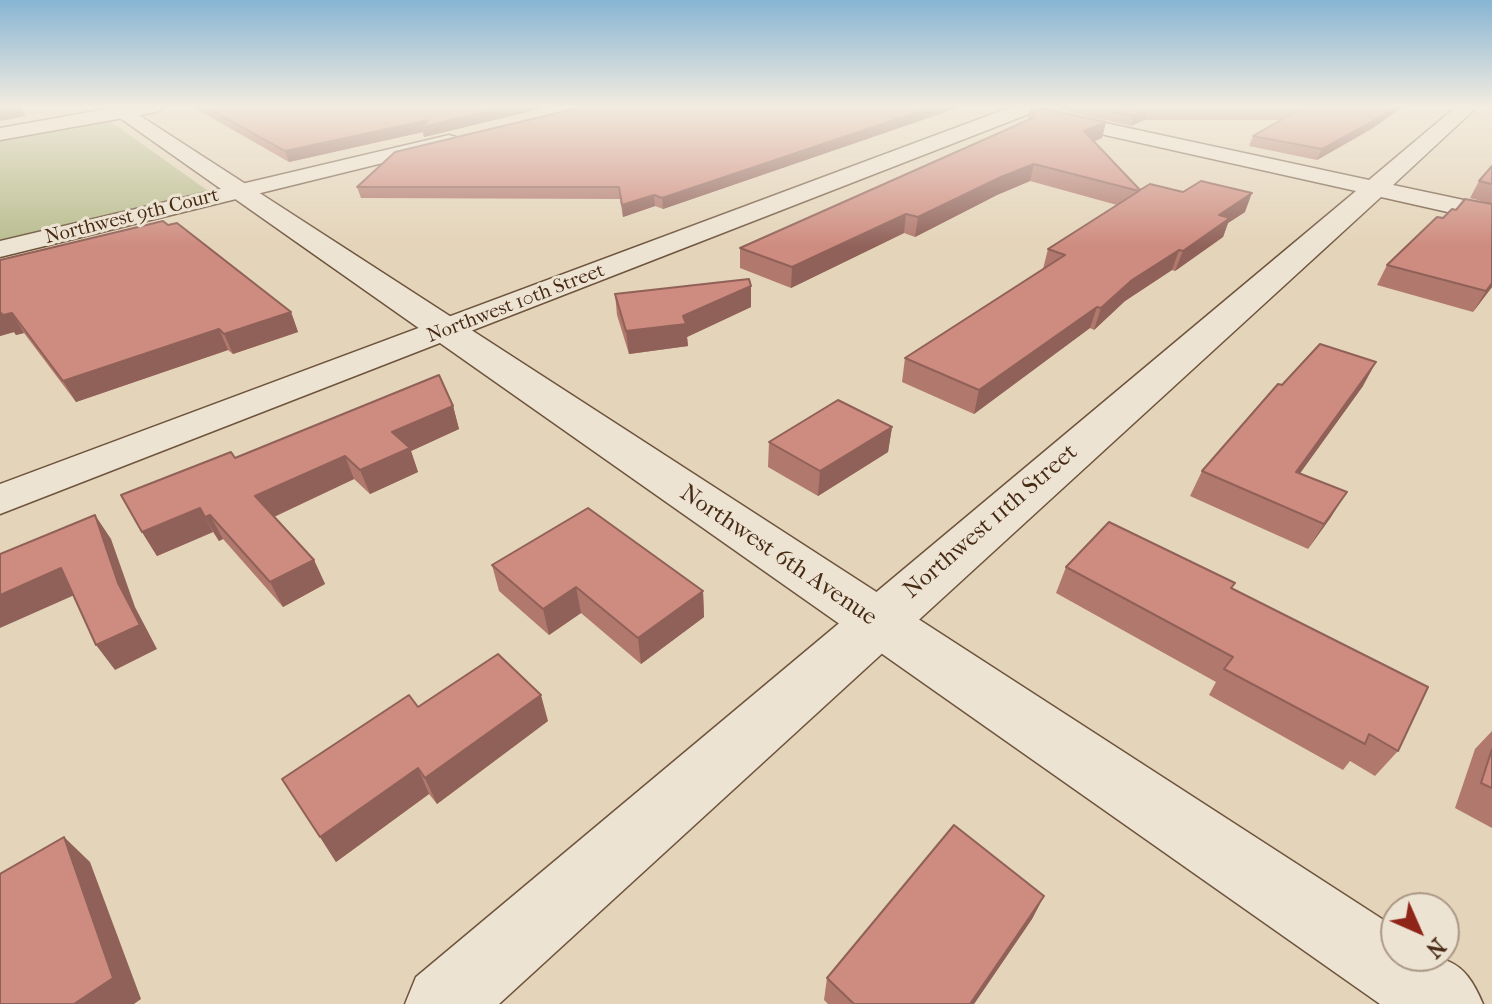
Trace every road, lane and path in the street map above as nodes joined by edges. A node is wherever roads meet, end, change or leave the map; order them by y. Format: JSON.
{"nodes":[{"id":1,"x":186,"y":153,"type":"edge"},
{"id":2,"x":398,"y":153,"type":"edge"},
{"id":3,"x":902,"y":153,"type":"edge"},
{"id":4,"x":1217,"y":153,"type":"edge"},
{"id":5,"x":1414,"y":153,"type":"edge"},
{"id":6,"x":1373,"y":188,"type":"junction"},
{"id":7,"x":236,"y":192,"type":"junction"},
{"id":8,"x":1492,"y":214,"type":"edge"},
{"id":9,"x":0,"y":249,"type":"edge"},
{"id":10,"x":444,"y":332,"type":"junction"},
{"id":11,"x":0,"y":500,"type":"edge"},
{"id":12,"x":876,"y":622,"type":"junction"},
{"id":13,"x":443,"y":1004,"type":"edge"},
{"id":14,"x":1445,"y":1004,"type":"edge"}],
"edges":[{"from":1,"to":7,"type":"street","name":"Northwest 6th Avenue"},
{"from":2,"to":7,"type":"street","name":"Northwest 9th Court"},
{"from":3,"to":10,"type":"street","name":"Northwest 10th Street"},
{"from":4,"to":6,"type":"street"},
{"from":5,"to":6,"type":"street","name":"Northwest 11th Street"},
{"from":6,"to":8,"type":"street"},
{"from":6,"to":12,"type":"street","name":"Northwest 11th Street"},
{"from":7,"to":9,"type":"street","name":"Northwest 9th Court"},
{"from":7,"to":10,"type":"street","name":"Northwest 6th Avenue"},
{"from":10,"to":11,"type":"street","name":"Northwest 10th Street"},
{"from":10,"to":12,"type":"street","name":"Northwest 6th Avenue"},
{"from":12,"to":13,"type":"street","name":"Northwest 11th Street"},
{"from":12,"to":14,"type":"street","name":"Northwest 6th Avenue"}]}
